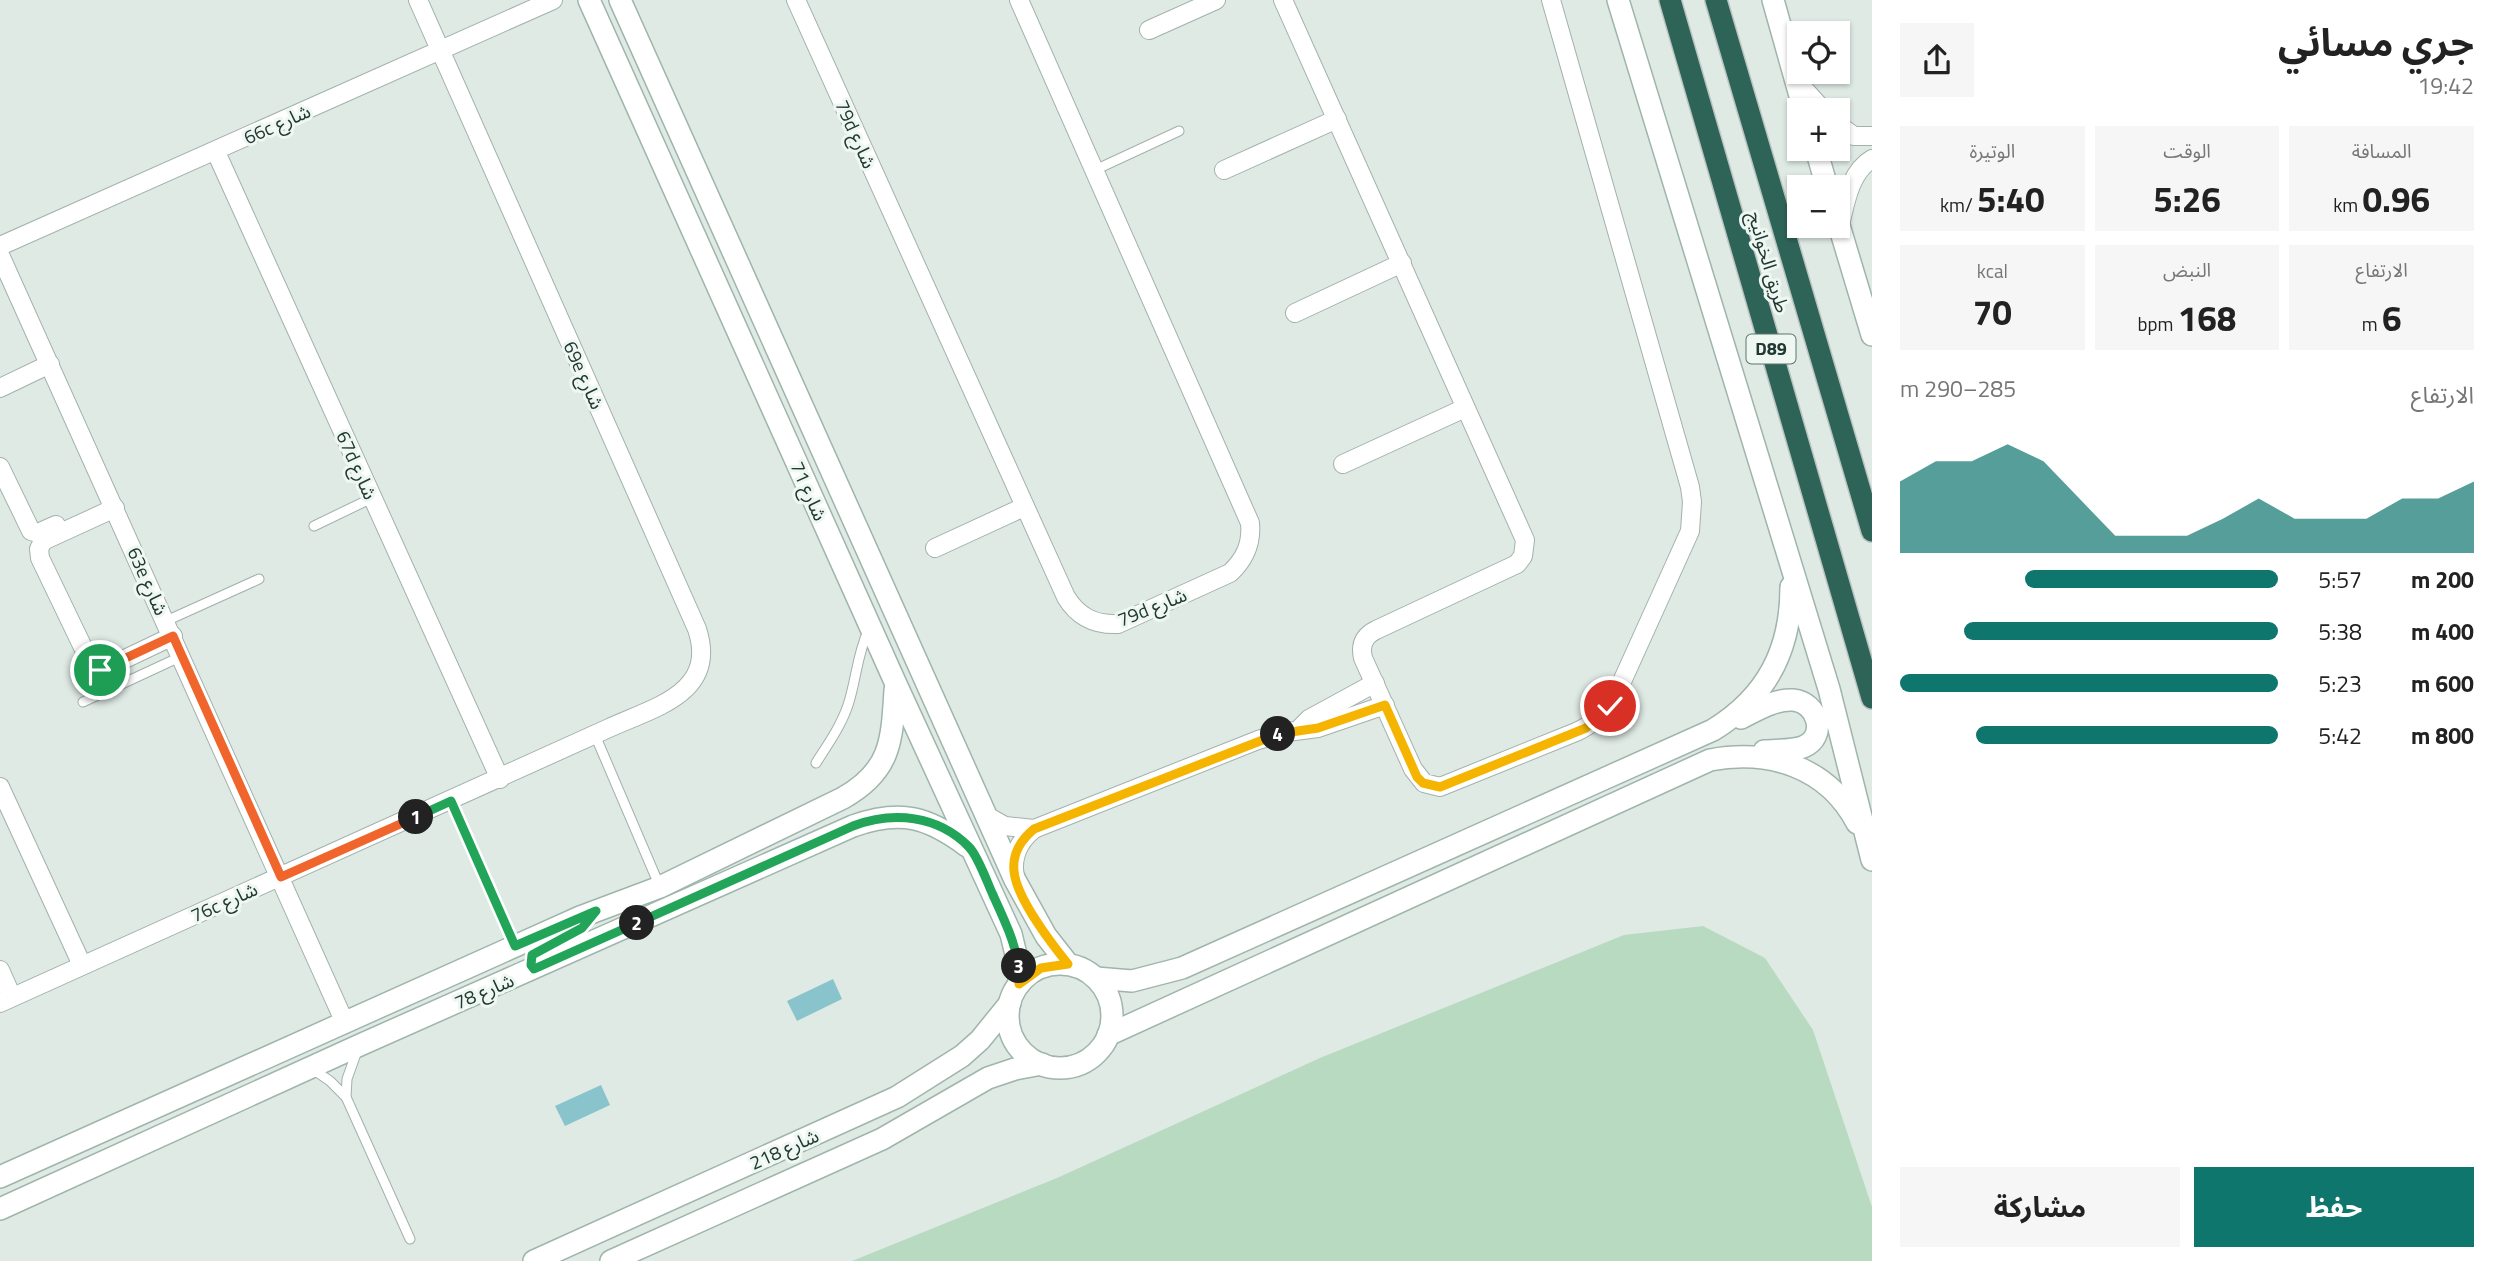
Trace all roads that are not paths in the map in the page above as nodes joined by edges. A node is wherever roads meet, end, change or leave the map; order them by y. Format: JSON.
{"nodes":[{"id":1,"x":418,"y":0,"type":"edge"},
{"id":2,"x":552,"y":0,"type":"edge"},
{"id":3,"x":589,"y":0,"type":"edge"},
{"id":4,"x":601,"y":0,"type":"edge"},
{"id":5,"x":620,"y":0,"type":"edge"},
{"id":6,"x":796,"y":0,"type":"edge"},
{"id":7,"x":1019,"y":0,"type":"edge"},
{"id":8,"x":1216,"y":0,"type":"edge"},
{"id":9,"x":1283,"y":0,"type":"edge"},
{"id":10,"x":1550,"y":0,"type":"edge"},
{"id":11,"x":1618,"y":0,"type":"edge"},
{"id":12,"x":1670,"y":0,"type":"edge"},
{"id":13,"x":1716,"y":0,"type":"edge"},
{"id":14,"x":1773,"y":0,"type":"edge"},
{"id":15,"x":1149,"y":30,"type":"dead end"},
{"id":16,"x":439,"y":50,"type":"junction"},
{"id":17,"x":1787,"y":50,"type":"edge"},
{"id":18,"x":1800,"y":84,"type":"edge"},
{"id":19,"x":659,"y":87,"type":"junction"},
{"id":20,"x":1812,"y":98,"type":"edge"},
{"id":21,"x":1337,"y":119,"type":"junction"},
{"id":22,"x":1179,"y":131,"type":"dead end"},
{"id":23,"x":1850,"y":133,"type":"edge"},
{"id":24,"x":1872,"y":136,"type":"edge"},
{"id":25,"x":216,"y":152,"type":"junction"},
{"id":26,"x":1872,"y":159,"type":"edge"},
{"id":27,"x":1095,"y":170,"type":"junction"},
{"id":28,"x":1224,"y":170,"type":"dead end"},
{"id":29,"x":1850,"y":190,"type":"edge"},
{"id":30,"x":1842,"y":238,"type":"edge"},
{"id":31,"x":0,"y":246,"type":"edge"},
{"id":32,"x":0,"y":255,"type":"edge"},
{"id":33,"x":1402,"y":263,"type":"junction"},
{"id":34,"x":1294,"y":313,"type":"dead end"},
{"id":35,"x":1872,"y":335,"type":"edge"},
{"id":36,"x":50,"y":364,"type":"junction"},
{"id":37,"x":0,"y":388,"type":"edge"},
{"id":38,"x":1465,"y":408,"type":"junction"},
{"id":39,"x":1343,"y":464,"type":"dead end"},
{"id":40,"x":0,"y":467,"type":"edge"},
{"id":41,"x":372,"y":498,"type":"junction"},
{"id":42,"x":113,"y":503,"type":"junction"},
{"id":43,"x":1024,"y":507,"type":"junction"},
{"id":44,"x":314,"y":526,"type":"dead end"},
{"id":45,"x":1872,"y":531,"type":"edge"},
{"id":46,"x":935,"y":548,"type":"dead end"},
{"id":47,"x":1790,"y":567,"type":"junction"},
{"id":48,"x":259,"y":579,"type":"dead end"},
{"id":49,"x":870,"y":626,"type":"junction"},
{"id":50,"x":169,"y":629,"type":"junction"},
{"id":51,"x":182,"y":656,"type":"junction"},
{"id":52,"x":1375,"y":683,"type":"junction"},
{"id":53,"x":896,"y":684,"type":"junction"},
{"id":54,"x":676,"y":697,"type":"joint"},
{"id":55,"x":1872,"y":698,"type":"edge"},
{"id":56,"x":83,"y":702,"type":"dead end"},
{"id":57,"x":1385,"y":705,"type":"junction"},
{"id":58,"x":1298,"y":730,"type":"junction"},
{"id":59,"x":1713,"y":730,"type":"junction"},
{"id":60,"x":595,"y":735,"type":"junction"},
{"id":61,"x":1731,"y":756,"type":"junction"},
{"id":62,"x":816,"y":763,"type":"dead end"},
{"id":63,"x":500,"y":779,"type":"junction"},
{"id":64,"x":0,"y":787,"type":"edge"},
{"id":65,"x":451,"y":801,"type":"junction"},
{"id":66,"x":987,"y":816,"type":"junction"},
{"id":67,"x":1034,"y":829,"type":"junction"},
{"id":68,"x":970,"y":848,"type":"junction"},
{"id":69,"x":1871,"y":856,"type":"edge"},
{"id":70,"x":281,"y":877,"type":"junction"},
{"id":71,"x":1016,"y":880,"type":"junction"},
{"id":72,"x":660,"y":887,"type":"junction"},
{"id":73,"x":596,"y":911,"type":"junction"},
{"id":74,"x":515,"y":946,"type":"junction"},
{"id":75,"x":1068,"y":964,"type":"junction"},
{"id":76,"x":82,"y":965,"type":"junction"},
{"id":77,"x":534,"y":969,"type":"junction"},
{"id":78,"x":0,"y":970,"type":"edge"},
{"id":79,"x":1097,"y":978,"type":"junction"},
{"id":80,"x":425,"y":986,"type":"junction"},
{"id":81,"x":1015,"y":994,"type":"junction"},
{"id":82,"x":6,"y":1000,"type":"edge"},
{"id":83,"x":345,"y":1023,"type":"junction"},
{"id":84,"x":1108,"y":1035,"type":"junction"},
{"id":85,"x":360,"y":1045,"type":"junction"},
{"id":86,"x":1042,"y":1064,"type":"junction"},
{"id":87,"x":311,"y":1068,"type":"junction"},
{"id":88,"x":346,"y":1097,"type":"junction"},
{"id":89,"x":0,"y":1177,"type":"edge"},
{"id":90,"x":0,"y":1209,"type":"edge"},
{"id":91,"x":410,"y":1239,"type":"dead end"},
{"id":92,"x":534,"y":1261,"type":"edge"},
{"id":93,"x":611,"y":1261,"type":"edge"}],
"edges":[{"from":1,"to":16,"type":"street","name":"69e شارع"},
{"from":2,"to":16,"type":"street","name":"66c شارع"},
{"from":3,"to":49,"type":"street","name":"شارع 71"},
{"from":4,"to":19,"type":"street"},
{"from":5,"to":19,"type":"street","name":"شارع 71"},
{"from":6,"to":43,"type":"street","name":"79d شارع"},
{"from":7,"to":27,"type":"street","name":"79d شارع"},
{"from":8,"to":15,"type":"street"},
{"from":9,"to":21,"type":"street"},
{"from":10,"to":57,"type":"street"},
{"from":11,"to":47,"type":"street"},
{"from":12,"to":55,"type":"highway","name":"طريق الخوانيج","number":"D89"},
{"from":13,"to":45,"type":"highway","name":"طريق الخوانيج","number":"D89"},
{"from":14,"to":17,"type":"street"},
{"from":16,"to":25,"type":"street","name":"66c شارع"},
{"from":16,"to":54,"type":"street","name":"69e شارع"},
{"from":18,"to":20,"type":"street"},
{"from":19,"to":66,"type":"street","name":"شارع 71"},
{"from":21,"to":28,"type":"street"},
{"from":21,"to":33,"type":"street"},
{"from":22,"to":27,"type":"lane"},
{"from":23,"to":24,"type":"street"},
{"from":25,"to":31,"type":"street","name":"66c شارع"},
{"from":25,"to":41,"type":"street","name":"67d شارع"},
{"from":26,"to":29,"type":"street"},
{"from":27,"to":43,"type":"street","name":"79d شارع"},
{"from":30,"to":35,"type":"street"},
{"from":32,"to":36,"type":"street","name":"63e شارع"},
{"from":33,"to":34,"type":"street"},
{"from":33,"to":38,"type":"street"},
{"from":36,"to":37,"type":"street"},
{"from":36,"to":42,"type":"street","name":"63e شارع"},
{"from":38,"to":39,"type":"street"},
{"from":38,"to":52,"type":"street"},
{"from":40,"to":42,"type":"street"},
{"from":41,"to":44,"type":"lane"},
{"from":41,"to":63,"type":"street","name":"67d شارع"},
{"from":42,"to":50,"type":"street","name":"63e شارع"},
{"from":42,"to":50,"type":"street"},
{"from":43,"to":46,"type":"street"},
{"from":47,"to":59,"type":"street"},
{"from":47,"to":69,"type":"street"},
{"from":48,"to":50,"type":"lane"},
{"from":49,"to":53,"type":"street","name":"شارع 71"},
{"from":49,"to":62,"type":"lane"},
{"from":50,"to":51,"type":"street","name":"63e شارع"},
{"from":51,"to":56,"type":"lane"},
{"from":51,"to":70,"type":"street","name":"63e شارع"},
{"from":52,"to":57,"type":"street"},
{"from":52,"to":58,"type":"street"},
{"from":53,"to":68,"type":"street","name":"شارع 71"},
{"from":53,"to":72,"type":"street","name":"شارع 78"},
{"from":54,"to":60,"type":"street","name":"76c شارع"},
{"from":57,"to":58,"type":"street"},
{"from":58,"to":67,"type":"street"},
{"from":59,"to":61,"type":"street"},
{"from":59,"to":79,"type":"street"},
{"from":60,"to":63,"type":"street","name":"76c شارع"},
{"from":60,"to":72,"type":"lane"},
{"from":61,"to":69,"type":"street"},
{"from":61,"to":84,"type":"street"},
{"from":63,"to":65,"type":"street","name":"76c شارع"},
{"from":64,"to":76,"type":"street"},
{"from":65,"to":70,"type":"street","name":"76c شارع"},
{"from":65,"to":74,"type":"lane"},
{"from":66,"to":67,"type":"street"},
{"from":66,"to":71,"type":"street","name":"شارع 71"},
{"from":67,"to":71,"type":"street"},
{"from":68,"to":77,"type":"street","name":"شارع 78"},
{"from":68,"to":81,"type":"street","name":"شارع 71"},
{"from":70,"to":76,"type":"street","name":"76c شارع"},
{"from":70,"to":83,"type":"street","name":"63e شارع"},
{"from":71,"to":75,"type":"street","name":"شارع 71"},
{"from":72,"to":73,"type":"street","name":"شارع 78"},
{"from":73,"to":74,"type":"street","name":"شارع 78"},
{"from":73,"to":77,"type":"street"},
{"from":74,"to":80,"type":"street","name":"شارع 78"},
{"from":75,"to":79,"type":"street"},
{"from":75,"to":81,"type":"street"},
{"from":76,"to":82,"type":"street","name":"76c شارع"},
{"from":77,"to":85,"type":"street","name":"شارع 78"},
{"from":78,"to":82,"type":"street"},
{"from":79,"to":84,"type":"street"},
{"from":80,"to":83,"type":"street","name":"شارع 78"},
{"from":80,"to":85,"type":"street"},
{"from":81,"to":86,"type":"street"},
{"from":81,"to":92,"type":"street","name":"شارع 218"},
{"from":83,"to":89,"type":"street","name":"شارع 78"},
{"from":84,"to":86,"type":"street"},
{"from":85,"to":87,"type":"street","name":"شارع 78"},
{"from":85,"to":88,"type":"lane"},
{"from":86,"to":93,"type":"street"},
{"from":87,"to":88,"type":"lane"},
{"from":87,"to":90,"type":"street","name":"شارع 78"},
{"from":88,"to":91,"type":"lane"}]}
